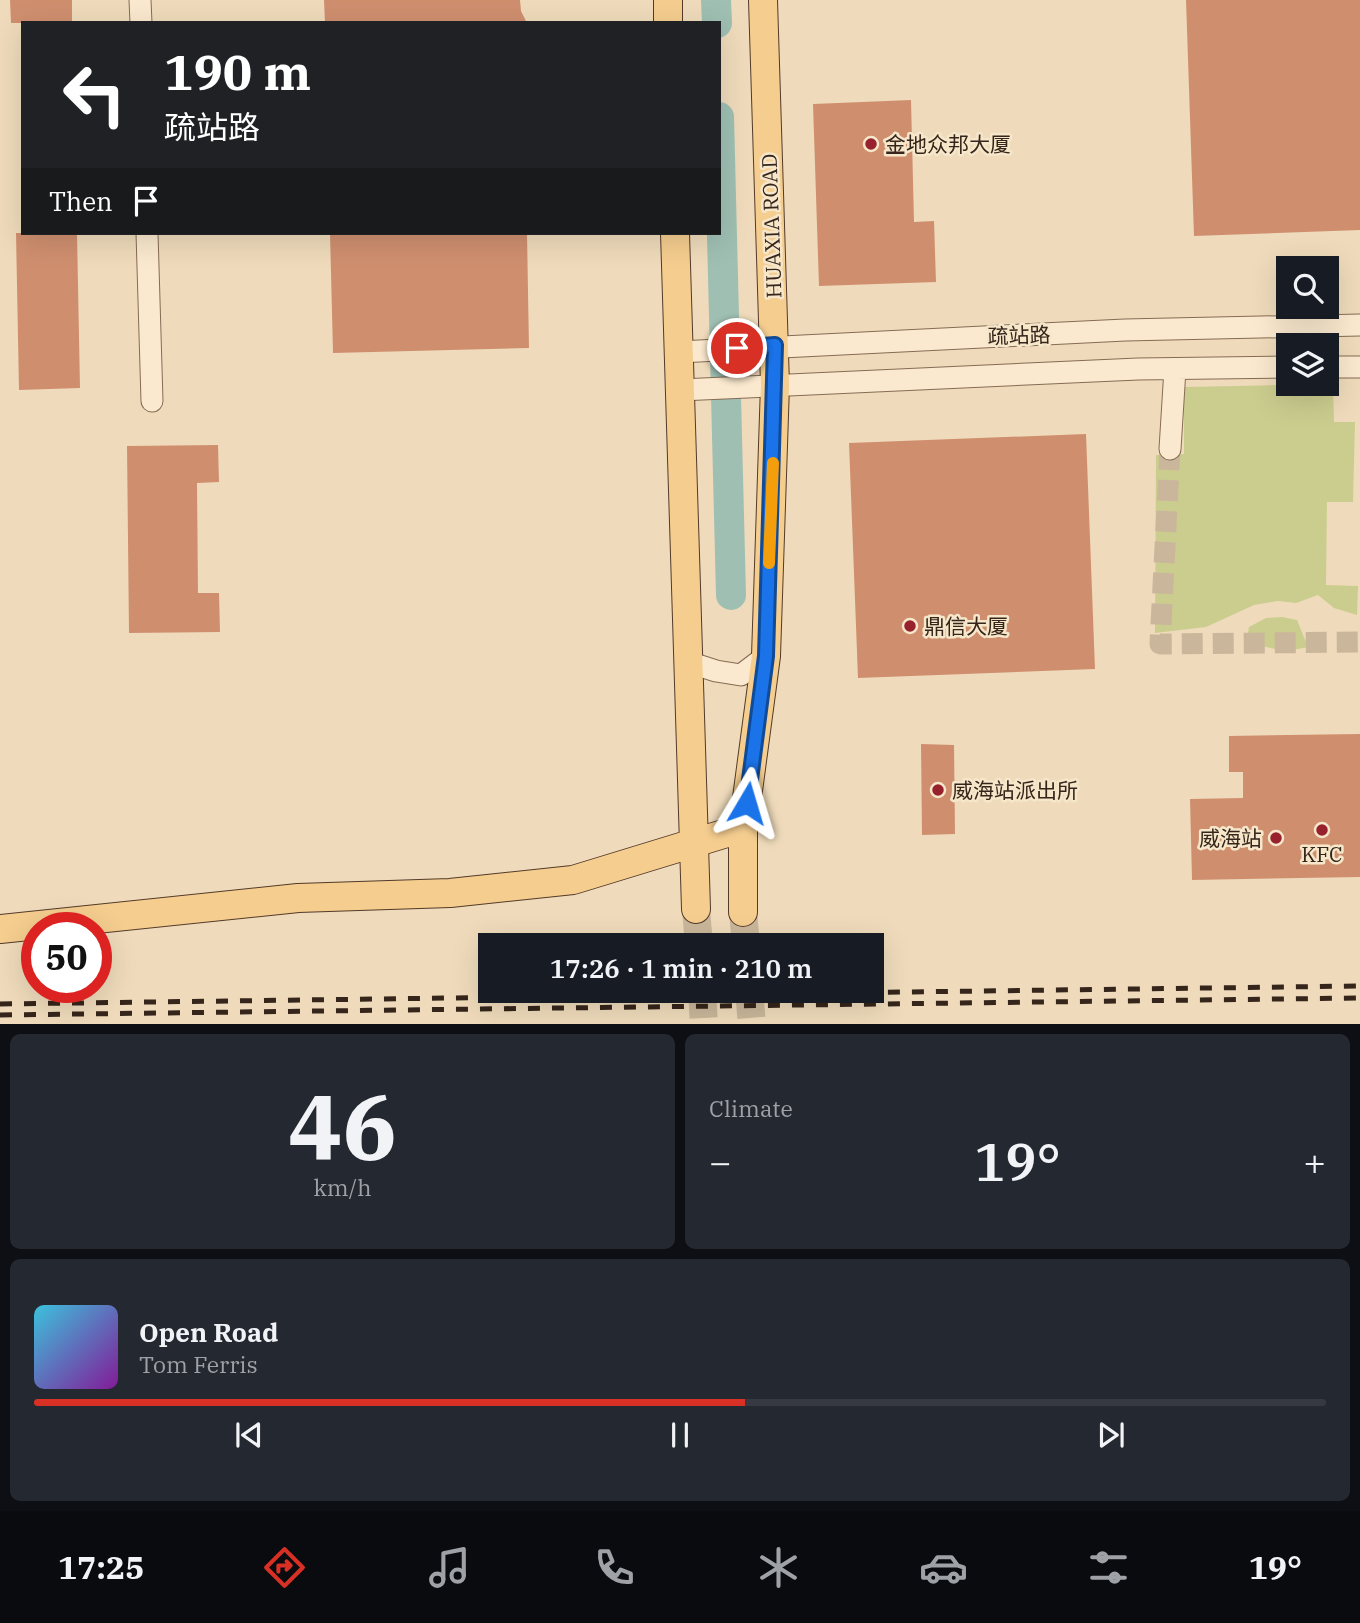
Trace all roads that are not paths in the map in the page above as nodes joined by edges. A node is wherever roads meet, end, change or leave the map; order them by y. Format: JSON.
{"nodes":[{"id":1,"x":140,"y":0,"type":"edge"},
{"id":2,"x":668,"y":0,"type":"edge"},
{"id":3,"x":762,"y":0,"type":"edge"},
{"id":4,"x":141,"y":21,"type":"edge"},
{"id":5,"x":668,"y":21,"type":"edge"},
{"id":6,"x":147,"y":235,"type":"edge"},
{"id":7,"x":675,"y":235,"type":"edge"},
{"id":8,"x":1360,"y":317,"type":"edge"},
{"id":9,"x":1316,"y":325,"type":"junction"},
{"id":10,"x":1360,"y":325,"type":"edge"},
{"id":11,"x":767,"y":346,"type":"junction"},
{"id":12,"x":686,"y":352,"type":"junction"},
{"id":13,"x":1276,"y":367,"type":"edge"},
{"id":14,"x":1339,"y":367,"type":"edge"},
{"id":15,"x":1360,"y":367,"type":"edge"},
{"id":16,"x":1175,"y":369,"type":"junction"},
{"id":17,"x":768,"y":386,"type":"junction"},
{"id":18,"x":687,"y":390,"type":"junction"},
{"id":19,"x":152,"y":401,"type":"dead end"},
{"id":20,"x":1170,"y":449,"type":"tunnel mouth"},
{"id":21,"x":766,"y":656,"type":"junction"},
{"id":22,"x":688,"y":662,"type":"junction"},
{"id":23,"x":743,"y":828,"type":"junction"},
{"id":24,"x":696,"y":844,"type":"junction"},
{"id":25,"x":696,"y":909,"type":"tunnel mouth"},
{"id":26,"x":743,"y":912,"type":"tunnel mouth"},
{"id":27,"x":0,"y":929,"type":"edge"}],
"edges":[{"from":1,"to":4,"type":"street"},
{"from":2,"to":5,"type":"main road"},
{"from":3,"to":11,"type":"main road","name":"HUAXIA ROAD"},
{"from":6,"to":19,"type":"street"},
{"from":7,"to":12,"type":"main road"},
{"from":8,"to":9,"type":"street"},
{"from":9,"to":10,"type":"street","name":"疏站路"},
{"from":9,"to":11,"type":"street","name":"疏站路"},
{"from":11,"to":12,"type":"street","name":"疏站路"},
{"from":11,"to":17,"type":"main road","name":"HUAXIA ROAD"},
{"from":12,"to":18,"type":"main road"},
{"from":13,"to":16,"type":"street","name":"疏站路"},
{"from":14,"to":15,"type":"street"},
{"from":16,"to":17,"type":"street","name":"疏站路"},
{"from":16,"to":20,"type":"street"},
{"from":17,"to":18,"type":"street","name":"疏站路"},
{"from":17,"to":21,"type":"main road","name":"HUAXIA ROAD"},
{"from":18,"to":22,"type":"main road"},
{"from":21,"to":22,"type":"street"},
{"from":21,"to":23,"type":"main road","name":"HUAXIA ROAD"},
{"from":22,"to":24,"type":"main road"},
{"from":23,"to":24,"type":"main road"},
{"from":23,"to":26,"type":"main road","name":"HUAXIA ROAD"},
{"from":24,"to":25,"type":"main road"},
{"from":24,"to":27,"type":"main road"}]}
